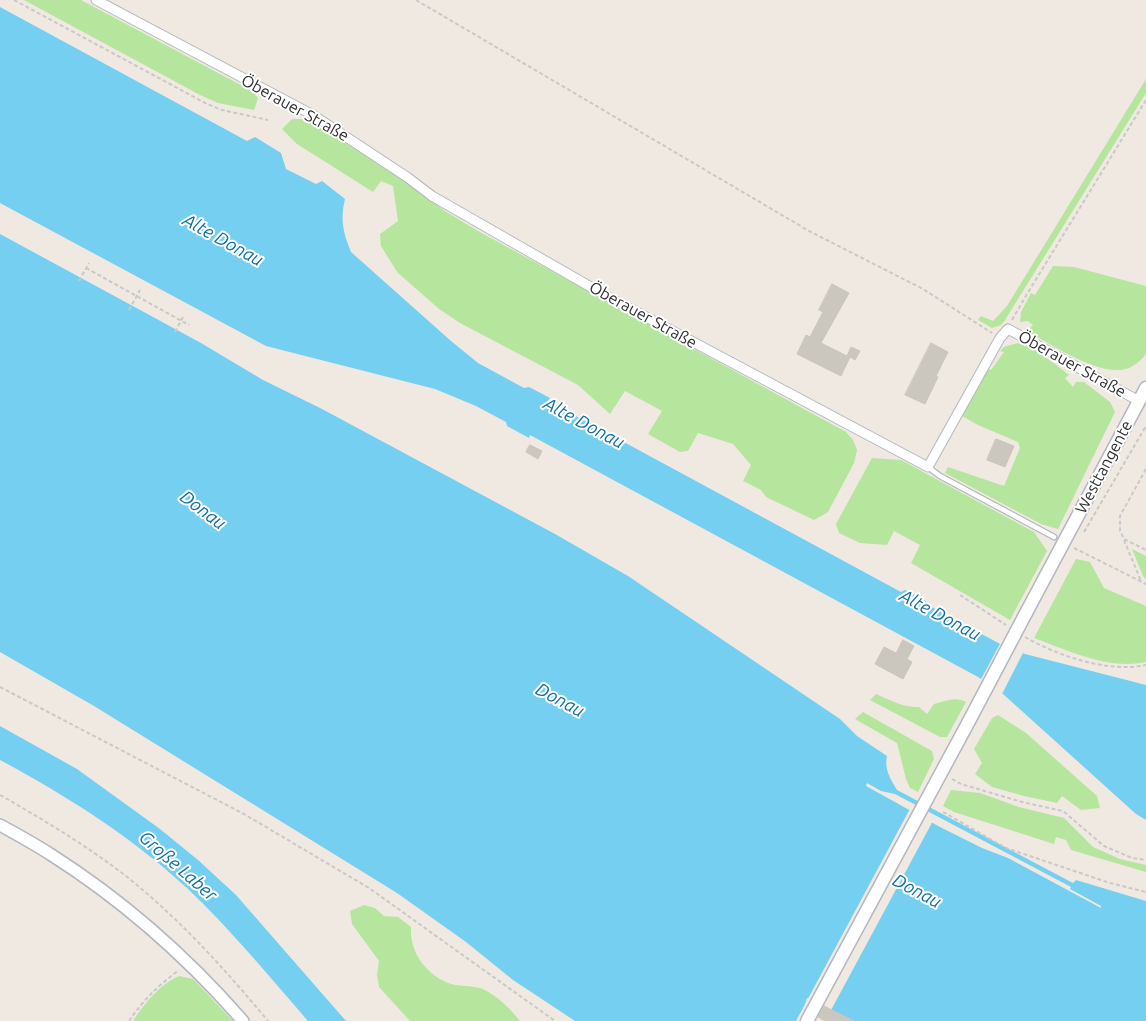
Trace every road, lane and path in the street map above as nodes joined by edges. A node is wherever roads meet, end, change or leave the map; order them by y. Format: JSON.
{"nodes":[{"id":1,"x":14,"y":0,"type":"edge"},
{"id":2,"x":96,"y":0,"type":"edge"},
{"id":3,"x":416,"y":0,"type":"edge"},
{"id":4,"x":1146,"y":100,"type":"edge"},
{"id":5,"x":268,"y":120,"type":"dead end"},
{"id":6,"x":89,"y":263,"type":"dead end"},
{"id":7,"x":86,"y":268,"type":"junction"},
{"id":8,"x":79,"y":281,"type":"dead end"},
{"id":9,"x":140,"y":290,"type":"dead end"},
{"id":10,"x":137,"y":296,"type":"junction"},
{"id":11,"x":128,"y":310,"type":"dead end"},
{"id":12,"x":184,"y":315,"type":"dead end"},
{"id":13,"x":181,"y":321,"type":"junction"},
{"id":14,"x":188,"y":325,"type":"dead end"},
{"id":15,"x":1008,"y":329,"type":"junction"},
{"id":16,"x":175,"y":332,"type":"dead end"},
{"id":17,"x":1000,"y":338,"type":"junction"},
{"id":18,"x":1146,"y":388,"type":"edge"},
{"id":19,"x":1139,"y":401,"type":"junction"},
{"id":20,"x":1146,"y":426,"type":"edge"},
{"id":21,"x":928,"y":467,"type":"junction"},
{"id":22,"x":1146,"y":469,"type":"edge"},
{"id":23,"x":1084,"y":531,"type":"dead end"},
{"id":24,"x":1124,"y":539,"type":"junction"},
{"id":25,"x":1063,"y":544,"type":"junction"},
{"id":26,"x":1146,"y":550,"type":"edge"},
{"id":27,"x":1141,"y":582,"type":"junction"},
{"id":28,"x":1146,"y":584,"type":"edge"},
{"id":29,"x":960,"y":595,"type":"dead end"},
{"id":30,"x":1008,"y":627,"type":"dead end"},
{"id":31,"x":1024,"y":636,"type":"dead end"},
{"id":32,"x":1146,"y":665,"type":"edge"},
{"id":33,"x":0,"y":687,"type":"edge"},
{"id":34,"x":952,"y":779,"type":"dead end"},
{"id":35,"x":0,"y":795,"type":"edge"},
{"id":36,"x":943,"y":812,"type":"dead end"},
{"id":37,"x":0,"y":825,"type":"edge"},
{"id":38,"x":1146,"y":860,"type":"edge"},
{"id":39,"x":1146,"y":892,"type":"edge"},
{"id":40,"x":188,"y":964,"type":"junction"},
{"id":41,"x":129,"y":1021,"type":"edge"},
{"id":42,"x":242,"y":1021,"type":"edge"},
{"id":43,"x":268,"y":1021,"type":"edge"},
{"id":44,"x":555,"y":1021,"type":"edge"},
{"id":45,"x":807,"y":1021,"type":"edge"}],
"edges":[{"from":1,"to":5,"type":"path"},
{"from":2,"to":21,"type":"street","name":"Öberauer Straße"},
{"from":3,"to":17,"type":"path"},
{"from":4,"to":15,"type":"path"},
{"from":6,"to":7,"type":"path"},
{"from":7,"to":8,"type":"path"},
{"from":7,"to":10,"type":"path"},
{"from":9,"to":10,"type":"path"},
{"from":10,"to":11,"type":"path"},
{"from":10,"to":13,"type":"path"},
{"from":12,"to":13,"type":"path"},
{"from":13,"to":14,"type":"path"},
{"from":13,"to":16,"type":"path"},
{"from":15,"to":17,"type":"street","name":"Öberauer Straße"},
{"from":15,"to":19,"type":"street","name":"Öberauer Straße"},
{"from":17,"to":21,"type":"street","name":"Öberauer Straße"},
{"from":18,"to":19,"type":"main road","name":"Westtangente"},
{"from":19,"to":25,"type":"main road","name":"Westtangente"},
{"from":20,"to":23,"type":"path"},
{"from":21,"to":25,"type":"lane"},
{"from":22,"to":24,"type":"path"},
{"from":24,"to":26,"type":"path"},
{"from":24,"to":27,"type":"path"},
{"from":25,"to":27,"type":"path"},
{"from":25,"to":45,"type":"main road","name":"Westtangente","bridge":true},
{"from":27,"to":28,"type":"path"},
{"from":29,"to":30,"type":"path"},
{"from":31,"to":32,"type":"path"},
{"from":33,"to":44,"type":"path"},
{"from":34,"to":38,"type":"path"},
{"from":35,"to":43,"type":"path"},
{"from":36,"to":39,"type":"path"},
{"from":37,"to":40,"type":"street"},
{"from":40,"to":41,"type":"path"},
{"from":40,"to":42,"type":"street"}]}
